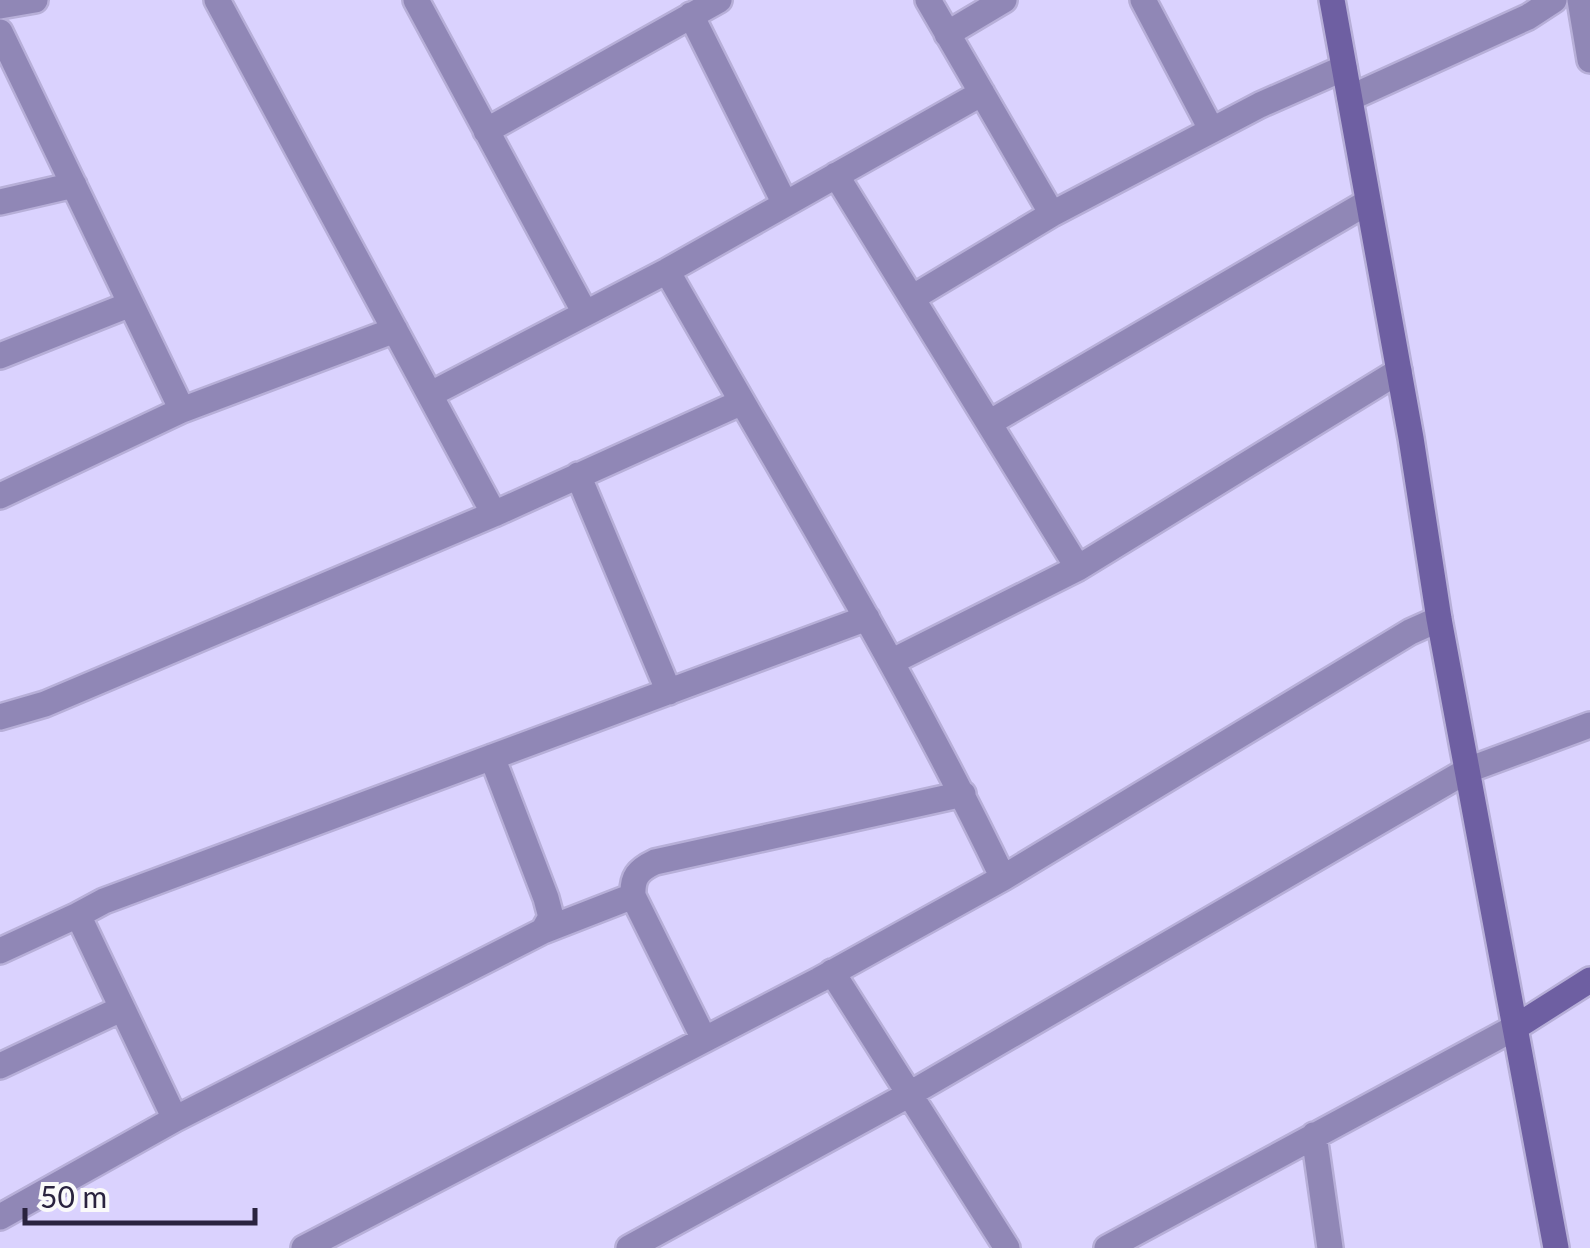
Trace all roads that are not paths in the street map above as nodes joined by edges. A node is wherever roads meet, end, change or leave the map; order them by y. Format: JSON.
{"nodes":[{"id":1,"x":35,"y":0,"type":"edge"},
{"id":2,"x":217,"y":0,"type":"edge"},
{"id":3,"x":416,"y":0,"type":"edge"},
{"id":4,"x":719,"y":0,"type":"edge"},
{"id":5,"x":928,"y":0,"type":"edge"},
{"id":6,"x":1004,"y":0,"type":"edge"},
{"id":7,"x":1142,"y":0,"type":"edge"},
{"id":8,"x":1332,"y":0,"type":"edge"},
{"id":9,"x":1554,"y":0,"type":"edge"},
{"id":10,"x":1580,"y":0,"type":"edge"},
{"id":11,"x":0,"y":6,"type":"edge"},
{"id":12,"x":692,"y":16,"type":"junction"},
{"id":13,"x":0,"y":32,"type":"edge"},
{"id":14,"x":947,"y":34,"type":"junction"},
{"id":15,"x":1590,"y":60,"type":"edge"},
{"id":16,"x":1344,"y":68,"type":"junction"},
{"id":17,"x":982,"y":93,"type":"junction"},
{"id":18,"x":1350,"y":98,"type":"junction"},
{"id":19,"x":1211,"y":130,"type":"junction"},
{"id":20,"x":486,"y":131,"type":"junction"},
{"id":21,"x":836,"y":174,"type":"junction"},
{"id":22,"x":74,"y":185,"type":"junction"},
{"id":23,"x":0,"y":202,"type":"edge"},
{"id":24,"x":1368,"y":202,"type":"junction"},
{"id":25,"x":785,"y":204,"type":"junction"},
{"id":26,"x":1052,"y":214,"type":"junction"},
{"id":27,"x":666,"y":271,"type":"junction"},
{"id":28,"x":912,"y":298,"type":"junction"},
{"id":29,"x":131,"y":304,"type":"junction"},
{"id":30,"x":585,"y":312,"type":"junction"},
{"id":31,"x":395,"y":330,"type":"junction"},
{"id":32,"x":0,"y":356,"type":"edge"},
{"id":33,"x":1399,"y":371,"type":"junction"},
{"id":34,"x":431,"y":394,"type":"junction"},
{"id":35,"x":742,"y":402,"type":"junction"},
{"id":36,"x":182,"y":410,"type":"junction"},
{"id":37,"x":988,"y":423,"type":"junction"},
{"id":38,"x":578,"y":475,"type":"junction"},
{"id":39,"x":0,"y":496,"type":"edge"},
{"id":40,"x":494,"y":514,"type":"junction"},
{"id":41,"x":1078,"y":568,"type":"junction"},
{"id":42,"x":867,"y":618,"type":"junction"},
{"id":43,"x":1439,"y":620,"type":"junction"},
{"id":44,"x":892,"y":661,"type":"junction"},
{"id":45,"x":669,"y":692,"type":"junction"},
{"id":46,"x":0,"y":717,"type":"edge"},
{"id":47,"x":1590,"y":725,"type":"edge"},
{"id":48,"x":492,"y":757,"type":"junction"},
{"id":49,"x":1468,"y":770,"type":"junction"},
{"id":50,"x":963,"y":794,"type":"junction"},
{"id":51,"x":1003,"y":878,"type":"junction"},
{"id":52,"x":633,"y":896,"type":"junction"},
{"id":53,"x":78,"y":916,"type":"junction"},
{"id":54,"x":543,"y":931,"type":"junction"},
{"id":55,"x":0,"y":951,"type":"edge"},
{"id":56,"x":832,"y":972,"type":"junction"},
{"id":57,"x":1590,"y":980,"type":"edge"},
{"id":58,"x":122,"y":1009,"type":"junction"},
{"id":59,"x":1516,"y":1028,"type":"junction"},
{"id":60,"x":704,"y":1039,"type":"junction"},
{"id":61,"x":0,"y":1066,"type":"edge"},
{"id":62,"x":908,"y":1095,"type":"junction"},
{"id":63,"x":175,"y":1120,"type":"junction"},
{"id":64,"x":1314,"y":1135,"type":"junction"},
{"id":65,"x":0,"y":1218,"type":"edge"},
{"id":66,"x":304,"y":1248,"type":"edge"},
{"id":67,"x":628,"y":1248,"type":"edge"},
{"id":68,"x":1007,"y":1248,"type":"edge"},
{"id":69,"x":1107,"y":1248,"type":"edge"},
{"id":70,"x":1330,"y":1248,"type":"edge"},
{"id":71,"x":1556,"y":1248,"type":"edge"}],
"edges":[{"from":1,"to":11,"type":"street"},
{"from":2,"to":31,"type":"street"},
{"from":3,"to":20,"type":"street"},
{"from":4,"to":12,"type":"street"},
{"from":5,"to":14,"type":"street"},
{"from":6,"to":14,"type":"street"},
{"from":7,"to":19,"type":"street"},
{"from":8,"to":16,"type":"street"},
{"from":9,"to":18,"type":"street"},
{"from":10,"to":15,"type":"street"},
{"from":12,"to":20,"type":"street"},
{"from":12,"to":25,"type":"street"},
{"from":13,"to":22,"type":"street"},
{"from":14,"to":17,"type":"street"},
{"from":16,"to":18,"type":"street"},
{"from":16,"to":19,"type":"street"},
{"from":17,"to":21,"type":"street"},
{"from":17,"to":26,"type":"street"},
{"from":18,"to":24,"type":"street"},
{"from":19,"to":26,"type":"street"},
{"from":20,"to":30,"type":"street"},
{"from":21,"to":25,"type":"street"},
{"from":21,"to":28,"type":"street"},
{"from":22,"to":23,"type":"street"},
{"from":22,"to":29,"type":"street"},
{"from":24,"to":33,"type":"street"},
{"from":24,"to":37,"type":"street"},
{"from":25,"to":27,"type":"street"},
{"from":26,"to":28,"type":"street"},
{"from":27,"to":30,"type":"street"},
{"from":27,"to":35,"type":"street"},
{"from":28,"to":37,"type":"street"},
{"from":29,"to":32,"type":"street"},
{"from":29,"to":36,"type":"street"},
{"from":30,"to":34,"type":"street"},
{"from":31,"to":34,"type":"street"},
{"from":31,"to":36,"type":"street"},
{"from":33,"to":41,"type":"street"},
{"from":33,"to":43,"type":"street"},
{"from":34,"to":40,"type":"street"},
{"from":35,"to":38,"type":"street"},
{"from":35,"to":42,"type":"street"},
{"from":36,"to":39,"type":"street"},
{"from":37,"to":41,"type":"street"},
{"from":38,"to":40,"type":"street"},
{"from":38,"to":45,"type":"street"},
{"from":40,"to":46,"type":"street"},
{"from":41,"to":44,"type":"street"},
{"from":42,"to":44,"type":"street"},
{"from":42,"to":45,"type":"street"},
{"from":43,"to":49,"type":"street"},
{"from":43,"to":51,"type":"street"},
{"from":44,"to":50,"type":"street"},
{"from":45,"to":48,"type":"street"},
{"from":47,"to":49,"type":"street"},
{"from":48,"to":53,"type":"street"},
{"from":48,"to":54,"type":"street"},
{"from":49,"to":59,"type":"street"},
{"from":49,"to":62,"type":"street"},
{"from":50,"to":51,"type":"street"},
{"from":50,"to":52,"type":"street"},
{"from":51,"to":56,"type":"street"},
{"from":52,"to":54,"type":"street"},
{"from":52,"to":60,"type":"street"},
{"from":53,"to":55,"type":"street"},
{"from":53,"to":58,"type":"street"},
{"from":54,"to":63,"type":"street"},
{"from":56,"to":60,"type":"street"},
{"from":56,"to":62,"type":"street"},
{"from":57,"to":59,"type":"street"},
{"from":58,"to":61,"type":"street"},
{"from":58,"to":63,"type":"street"},
{"from":59,"to":64,"type":"street"},
{"from":59,"to":71,"type":"street"},
{"from":60,"to":66,"type":"street"},
{"from":62,"to":67,"type":"street"},
{"from":62,"to":68,"type":"street"},
{"from":63,"to":65,"type":"street"},
{"from":64,"to":69,"type":"street"},
{"from":64,"to":70,"type":"street"}]}
